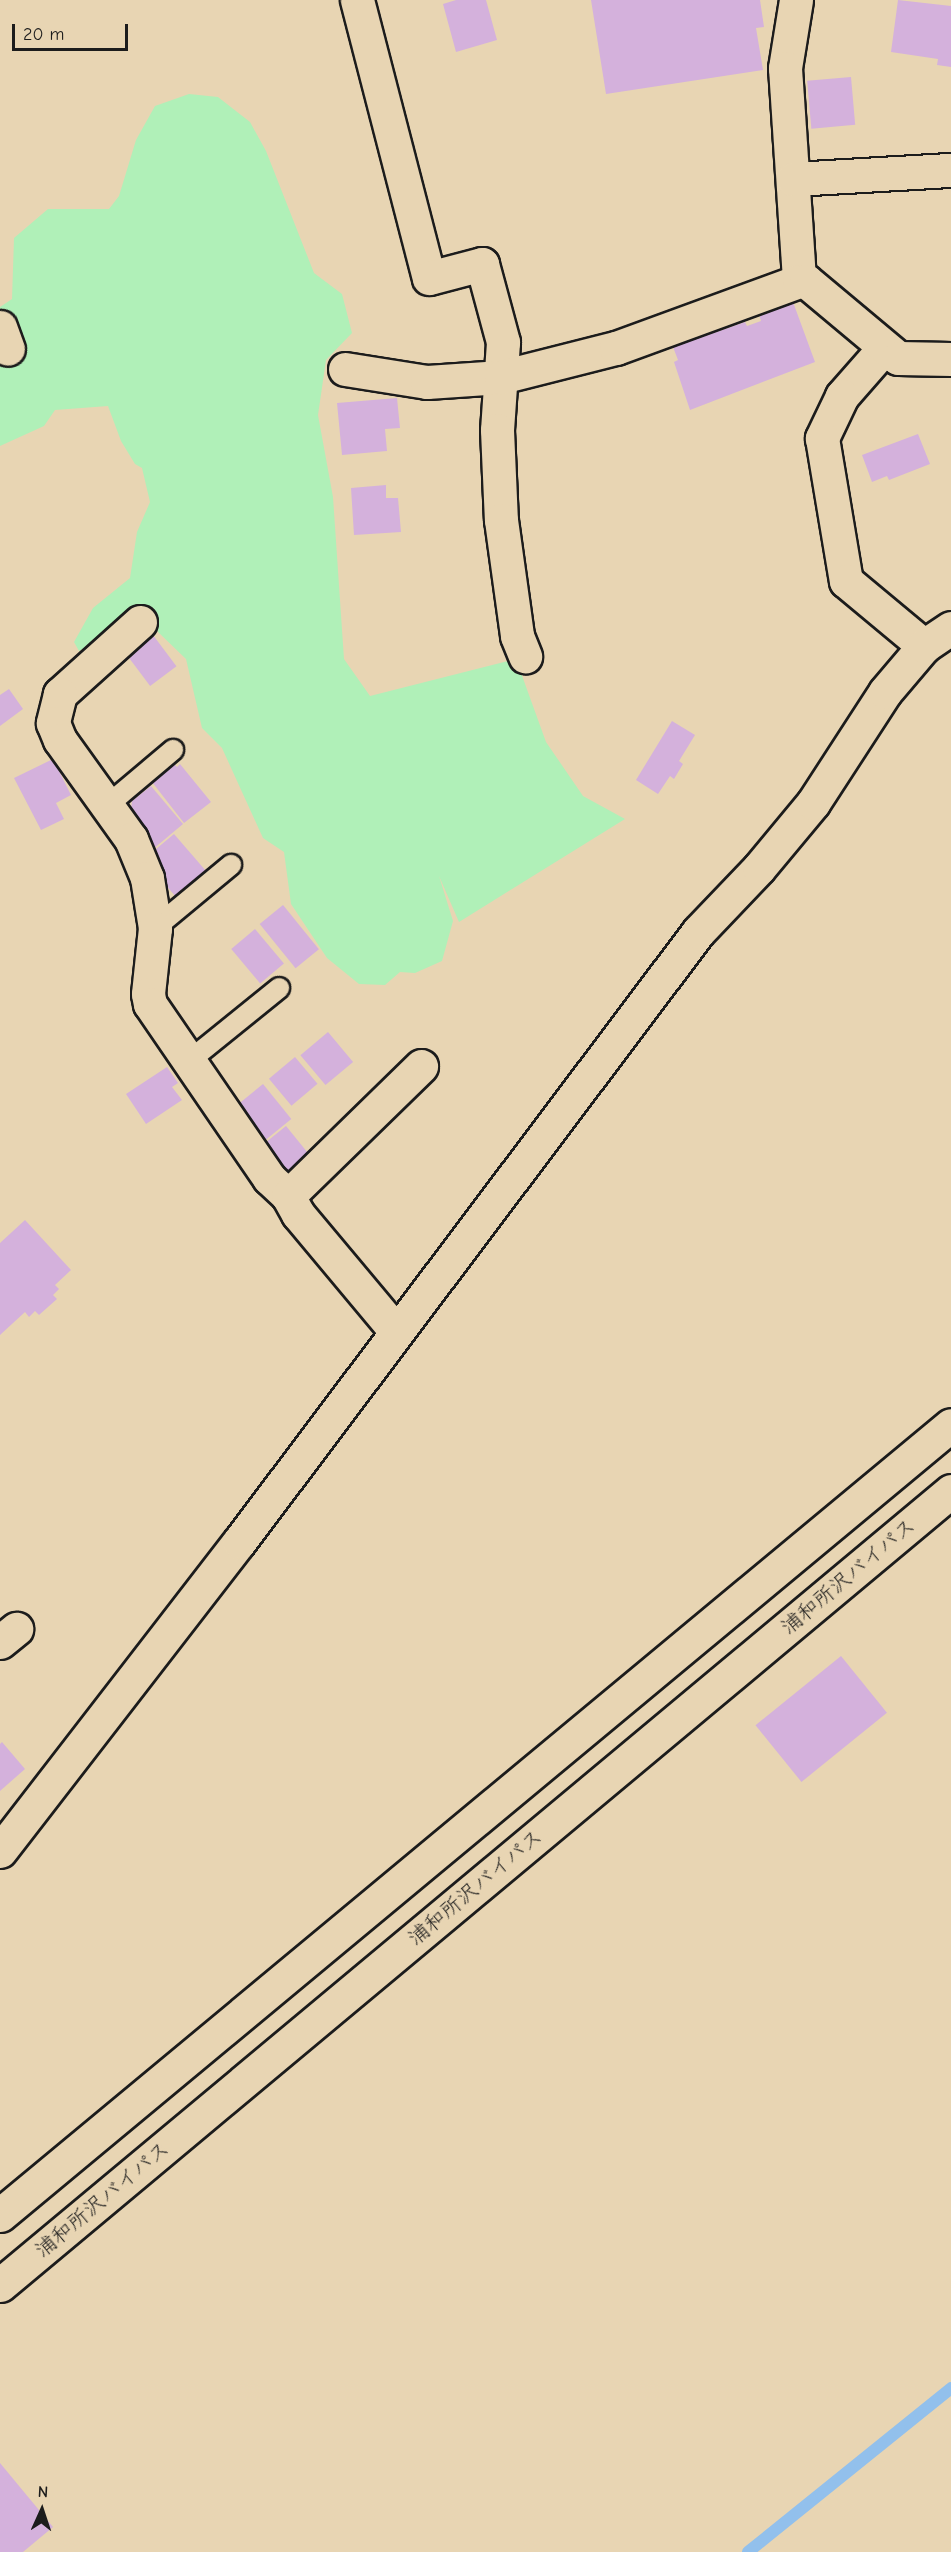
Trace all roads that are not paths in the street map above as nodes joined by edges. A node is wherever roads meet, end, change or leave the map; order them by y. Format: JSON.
{"nodes":[{"id":1,"x":357,"y":0,"type":"edge"},
{"id":2,"x":796,"y":0,"type":"edge"},
{"id":3,"x":951,"y":170,"type":"edge"},
{"id":4,"x":793,"y":180,"type":"junction"},
{"id":5,"x":799,"y":281,"type":"junction"},
{"id":6,"x":884,"y":348,"type":"junction"},
{"id":7,"x":951,"y":359,"type":"edge"},
{"id":8,"x":345,"y":369,"type":"dead end"},
{"id":9,"x":501,"y":377,"type":"junction"},
{"id":10,"x":140,"y":622,"type":"dead end"},
{"id":11,"x":951,"y":628,"type":"edge"},
{"id":12,"x":924,"y":646,"type":"junction"},
{"id":13,"x":525,"y":656,"type":"dead end"},
{"id":14,"x":173,"y":750,"type":"dead end"},
{"id":15,"x":109,"y":804,"type":"junction"},
{"id":16,"x":231,"y":865,"type":"dead end"},
{"id":17,"x":155,"y":928,"type":"junction"},
{"id":18,"x":279,"y":988,"type":"dead end"},
{"id":19,"x":189,"y":1061,"type":"junction"},
{"id":20,"x":421,"y":1066,"type":"dead end"},
{"id":21,"x":288,"y":1196,"type":"junction"},
{"id":22,"x":395,"y":1330,"type":"junction"},
{"id":23,"x":951,"y":1425,"type":"edge"},
{"id":24,"x":951,"y":1491,"type":"edge"},
{"id":25,"x":0,"y":1851,"type":"edge"},
{"id":26,"x":0,"y":2215,"type":"edge"},
{"id":27,"x":0,"y":2285,"type":"edge"}],
"edges":[{"from":1,"to":9,"type":"main road"},
{"from":2,"to":4,"type":"main road"},
{"from":3,"to":4,"type":"main road"},
{"from":4,"to":5,"type":"main road"},
{"from":5,"to":6,"type":"main road"},
{"from":5,"to":9,"type":"main road"},
{"from":6,"to":7,"type":"main road"},
{"from":6,"to":12,"type":"main road"},
{"from":8,"to":9,"type":"main road"},
{"from":9,"to":13,"type":"main road"},
{"from":10,"to":15,"type":"main road"},
{"from":11,"to":12,"type":"main road"},
{"from":12,"to":22,"type":"main road"},
{"from":14,"to":15,"type":"lane"},
{"from":15,"to":17,"type":"main road"},
{"from":16,"to":17,"type":"lane"},
{"from":17,"to":19,"type":"main road"},
{"from":18,"to":19,"type":"lane"},
{"from":19,"to":21,"type":"main road"},
{"from":20,"to":21,"type":"main road"},
{"from":21,"to":22,"type":"main road"},
{"from":22,"to":25,"type":"main road"},
{"from":23,"to":26,"type":"main road"},
{"from":24,"to":27,"type":"main road","name":"浦和所沢バイパス"}]}
